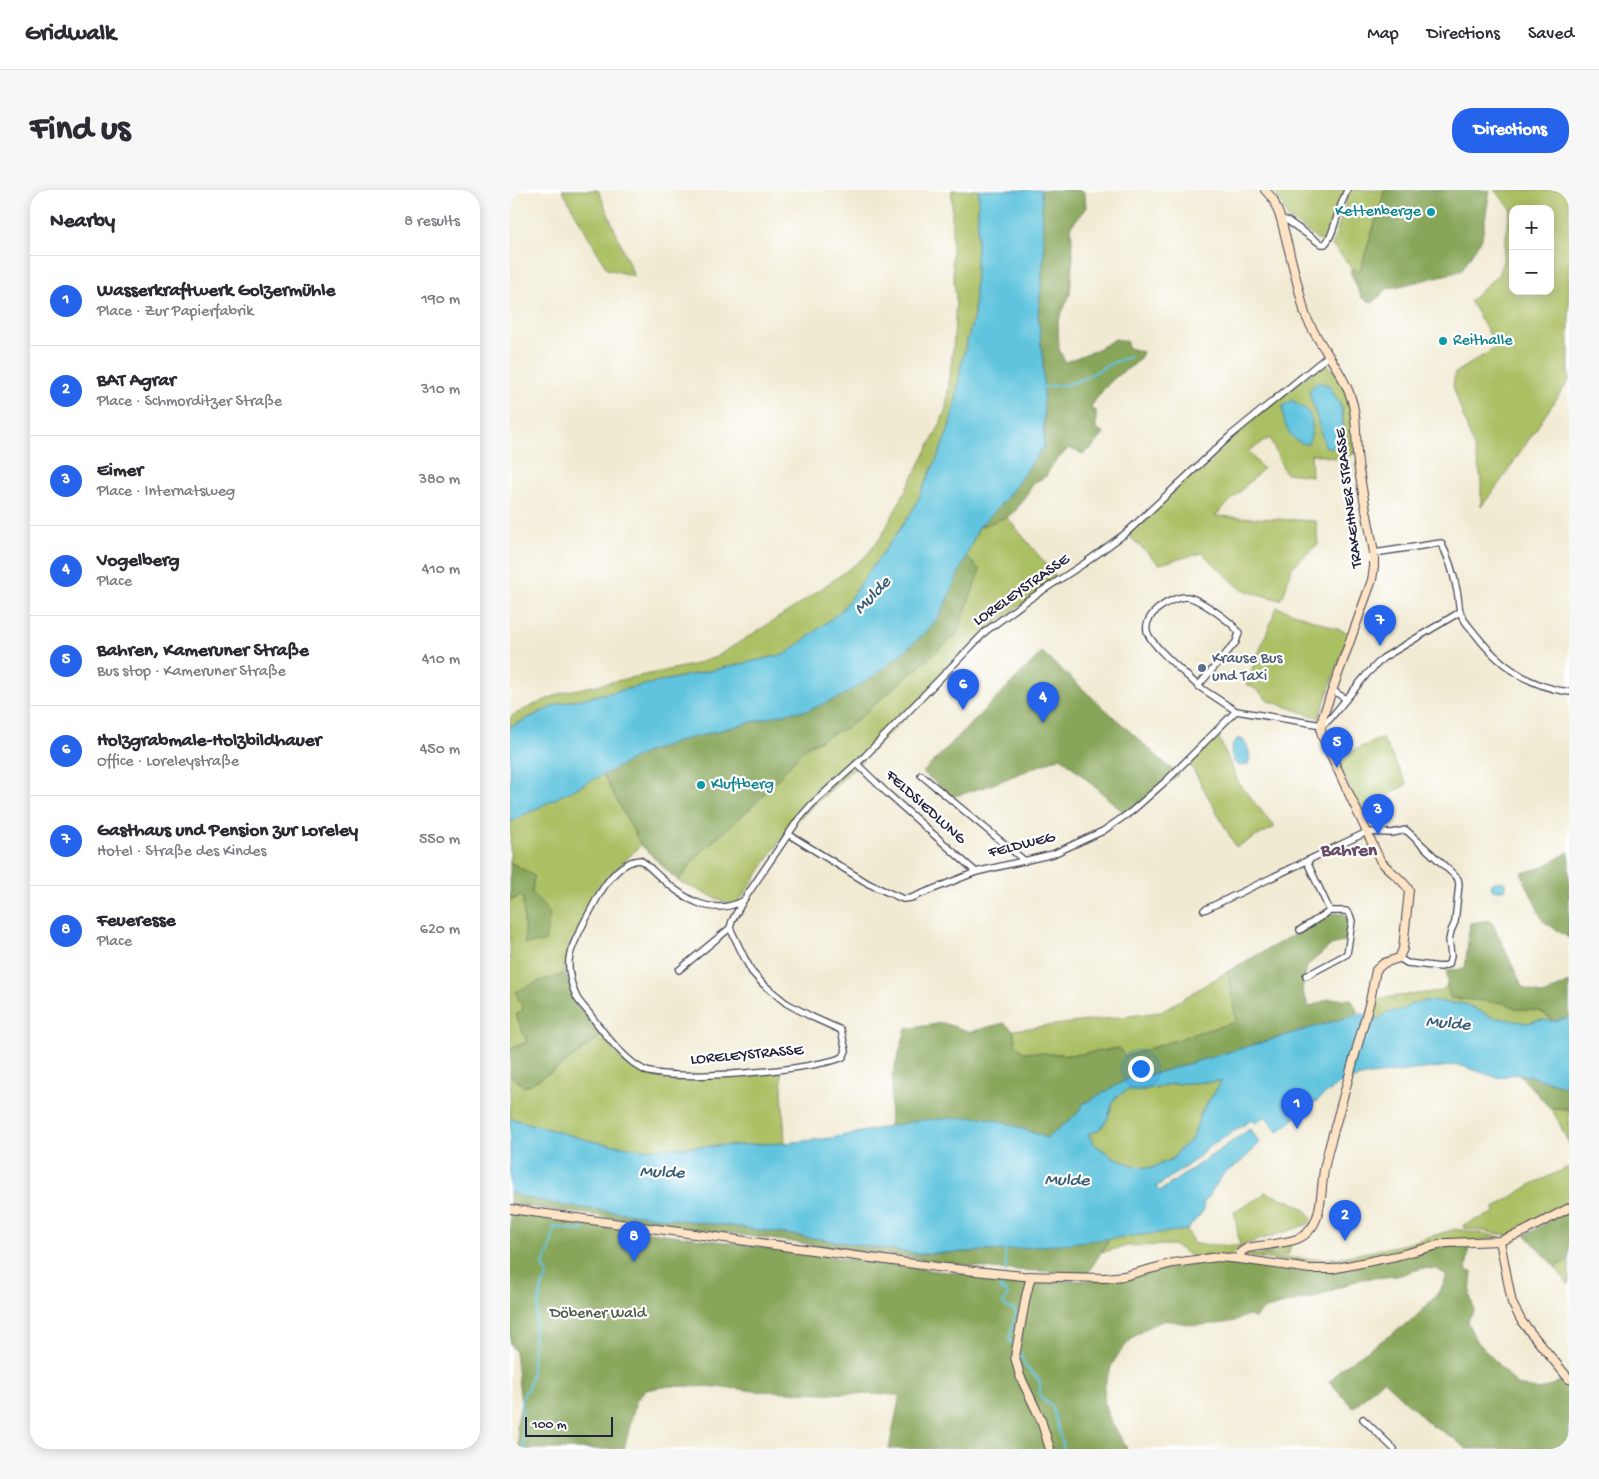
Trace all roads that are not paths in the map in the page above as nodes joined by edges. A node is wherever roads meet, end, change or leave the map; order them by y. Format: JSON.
{"nodes":[{"id":1,"x":1265,"y":190,"type":"edge"},
{"id":2,"x":1347,"y":190,"type":"edge"},
{"id":3,"x":1281,"y":219,"type":"junction"},
{"id":4,"x":1328,"y":356,"type":"junction"},
{"id":5,"x":1374,"y":553,"type":"junction"},
{"id":6,"x":1460,"y":612,"type":"junction"},
{"id":7,"x":1198,"y":686,"type":"junction"},
{"id":8,"x":1332,"y":690,"type":"junction"},
{"id":9,"x":1569,"y":692,"type":"edge"},
{"id":10,"x":1346,"y":699,"type":"junction"},
{"id":11,"x":1236,"y":711,"type":"junction"},
{"id":12,"x":1322,"y":725,"type":"junction"},
{"id":13,"x":857,"y":764,"type":"junction"},
{"id":14,"x":921,"y":775,"type":"dead end"},
{"id":15,"x":1367,"y":832,"type":"junction"},
{"id":16,"x":788,"y":834,"type":"junction"},
{"id":17,"x":1025,"y":860,"type":"junction"},
{"id":18,"x":1308,"y":860,"type":"junction"},
{"id":19,"x":976,"y":872,"type":"junction"},
{"id":20,"x":743,"y":901,"type":"junction"},
{"id":21,"x":1204,"y":910,"type":"dead end"},
{"id":22,"x":1330,"y":911,"type":"junction"},
{"id":23,"x":730,"y":928,"type":"junction"},
{"id":24,"x":1300,"y":930,"type":"dead end"},
{"id":25,"x":1399,"y":958,"type":"junction"},
{"id":26,"x":679,"y":970,"type":"dead end"},
{"id":27,"x":1306,"y":976,"type":"dead end"},
{"id":28,"x":1569,"y":1208,"type":"edge"},
{"id":29,"x":510,"y":1210,"type":"edge"},
{"id":30,"x":1500,"y":1241,"type":"junction"},
{"id":31,"x":1240,"y":1259,"type":"junction"},
{"id":32,"x":1031,"y":1276,"type":"junction"},
{"id":33,"x":1569,"y":1379,"type":"edge"},
{"id":34,"x":1363,"y":1419,"type":"dead end"},
{"id":35,"x":1050,"y":1449,"type":"edge"},
{"id":36,"x":1394,"y":1449,"type":"edge"}],
"edges":[{"from":1,"to":3,"type":"street","name":"TRAKEHNER STRASSE"},
{"from":2,"to":3,"type":"street"},
{"from":3,"to":4,"type":"street","name":"TRAKEHNER STRASSE"},
{"from":4,"to":5,"type":"street","name":"TRAKEHNER STRASSE"},
{"from":4,"to":13,"type":"street","name":"LORELEYSTRASSE"},
{"from":5,"to":6,"type":"street"},
{"from":5,"to":8,"type":"street","name":"TRAKEHNER STRASSE"},
{"from":6,"to":9,"type":"street"},
{"from":6,"to":10,"type":"street"},
{"from":7,"to":7,"type":"street"},
{"from":7,"to":11,"type":"street"},
{"from":8,"to":10,"type":"street"},
{"from":8,"to":12,"type":"street","name":"TRAKEHNER STRASSE"},
{"from":10,"to":12,"type":"street"},
{"from":11,"to":12,"type":"street"},
{"from":11,"to":17,"type":"street","name":"FELDWEG"},
{"from":12,"to":15,"type":"street"},
{"from":13,"to":16,"type":"street","name":"LORELEYSTRASSE"},
{"from":13,"to":19,"type":"street","name":"FELDSIEDLUNG"},
{"from":14,"to":17,"type":"street","name":"FELDSIEDLUNG"},
{"from":15,"to":18,"type":"street"},
{"from":15,"to":25,"type":"street"},
{"from":15,"to":25,"type":"street"},
{"from":16,"to":19,"type":"street","name":"FELDWEG"},
{"from":16,"to":20,"type":"street","name":"LORELEYSTRASSE"},
{"from":17,"to":19,"type":"street","name":"FELDWEG"},
{"from":18,"to":21,"type":"street"},
{"from":18,"to":22,"type":"street"},
{"from":20,"to":23,"type":"street","name":"LORELEYSTRASSE"},
{"from":20,"to":23,"type":"street","name":"LORELEYSTRASSE"},
{"from":22,"to":24,"type":"street"},
{"from":22,"to":27,"type":"street"},
{"from":23,"to":26,"type":"street","name":"LORELEYSTRASSE"},
{"from":25,"to":31,"type":"street"},
{"from":28,"to":30,"type":"street"},
{"from":29,"to":32,"type":"street"},
{"from":30,"to":31,"type":"street"},
{"from":30,"to":33,"type":"street"},
{"from":31,"to":32,"type":"street"},
{"from":32,"to":35,"type":"street"},
{"from":34,"to":36,"type":"street"}]}
